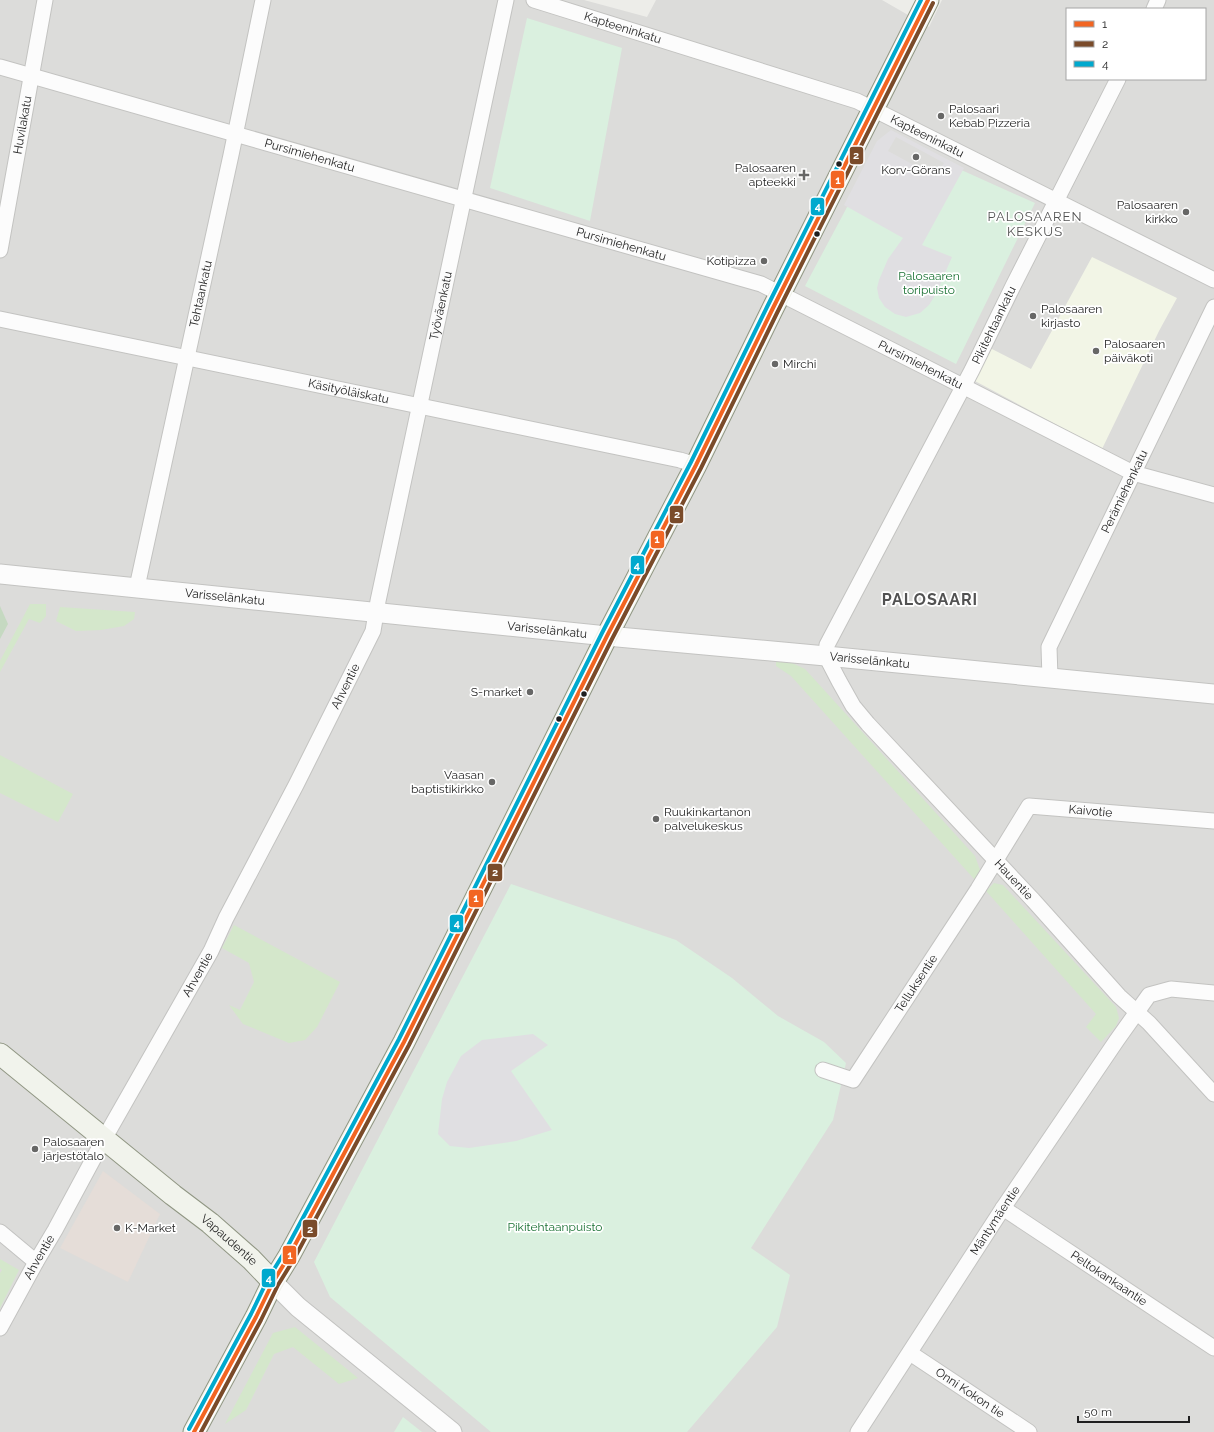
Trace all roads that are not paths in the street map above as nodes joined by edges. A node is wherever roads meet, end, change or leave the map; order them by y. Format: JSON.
{"nodes":[{"id":1,"x":45,"y":0,"type":"edge"},
{"id":2,"x":263,"y":0,"type":"edge"},
{"id":3,"x":506,"y":0,"type":"edge"},
{"id":4,"x":534,"y":0,"type":"edge"},
{"id":5,"x":928,"y":0,"type":"edge"},
{"id":6,"x":0,"y":67,"type":"edge"},
{"id":7,"x":32,"y":76,"type":"junction"},
{"id":8,"x":1117,"y":80,"type":"edge"},
{"id":9,"x":873,"y":109,"type":"junction"},
{"id":10,"x":235,"y":134,"type":"junction"},
{"id":11,"x":463,"y":200,"type":"junction"},
{"id":12,"x":1056,"y":200,"type":"junction"},
{"id":13,"x":0,"y":250,"type":"edge"},
{"id":14,"x":1214,"y":280,"type":"edge"},
{"id":15,"x":780,"y":294,"type":"junction"},
{"id":16,"x":1214,"y":307,"type":"edge"},
{"id":17,"x":0,"y":319,"type":"edge"},
{"id":18,"x":187,"y":358,"type":"junction"},
{"id":19,"x":964,"y":386,"type":"junction"},
{"id":20,"x":420,"y":406,"type":"junction"},
{"id":21,"x":696,"y":465,"type":"junction"},
{"id":22,"x":1133,"y":473,"type":"junction"},
{"id":23,"x":1214,"y":495,"type":"edge"},
{"id":24,"x":0,"y":574,"type":"edge"},
{"id":25,"x":137,"y":587,"type":"junction"},
{"id":26,"x":376,"y":611,"type":"junction"},
{"id":27,"x":607,"y":636,"type":"junction"},
{"id":28,"x":826,"y":656,"type":"junction"},
{"id":29,"x":1050,"y":678,"type":"junction"},
{"id":30,"x":1214,"y":694,"type":"edge"},
{"id":31,"x":1214,"y":820,"type":"edge"},
{"id":32,"x":995,"y":859,"type":"junction"},
{"id":33,"x":1214,"y":993,"type":"edge"},
{"id":34,"x":1137,"y":1012,"type":"junction"},
{"id":35,"x":0,"y":1054,"type":"edge"},
{"id":36,"x":823,"y":1070,"type":"dead end"},
{"id":37,"x":1214,"y":1094,"type":"edge"},
{"id":38,"x":104,"y":1139,"type":"junction"},
{"id":39,"x":1003,"y":1208,"type":"junction"},
{"id":40,"x":0,"y":1232,"type":"edge"},
{"id":41,"x":36,"y":1262,"type":"junction"},
{"id":42,"x":273,"y":1282,"type":"junction"},
{"id":43,"x":0,"y":1328,"type":"edge"},
{"id":44,"x":1214,"y":1348,"type":"edge"},
{"id":45,"x":910,"y":1353,"type":"junction"},
{"id":46,"x":194,"y":1432,"type":"edge"},
{"id":47,"x":452,"y":1432,"type":"edge"},
{"id":48,"x":858,"y":1432,"type":"edge"},
{"id":49,"x":1029,"y":1432,"type":"edge"}],
"edges":[{"from":1,"to":7,"type":"street","name":"Huvilakatu"},
{"from":2,"to":10,"type":"street","name":"Tehtaankatu"},
{"from":3,"to":11,"type":"street","name":"Työväenkatu"},
{"from":4,"to":9,"type":"street","name":"Kapteeninkatu"},
{"from":5,"to":9,"type":"main road"},
{"from":6,"to":7,"type":"street","name":"Pursimiehenkatu"},
{"from":7,"to":10,"type":"street","name":"Pursimiehenkatu"},
{"from":7,"to":13,"type":"street","name":"Huvilakatu"},
{"from":8,"to":12,"type":"street","name":"Pikitehtaankatu"},
{"from":9,"to":12,"type":"street","name":"Kapteeninkatu"},
{"from":9,"to":15,"type":"main road"},
{"from":10,"to":11,"type":"street","name":"Pursimiehenkatu"},
{"from":10,"to":18,"type":"street","name":"Tehtaankatu"},
{"from":11,"to":15,"type":"street","name":"Pursimiehenkatu"},
{"from":11,"to":20,"type":"street","name":"Työväenkatu"},
{"from":12,"to":14,"type":"street","name":"Kapteeninkatu"},
{"from":12,"to":19,"type":"street","name":"Pikitehtaankatu"},
{"from":15,"to":19,"type":"street","name":"Pursimiehenkatu"},
{"from":15,"to":21,"type":"main road"},
{"from":16,"to":22,"type":"street","name":"Perämiehenkatu"},
{"from":17,"to":18,"type":"street","name":"Käsityöläiskatu"},
{"from":18,"to":20,"type":"street","name":"Käsityöläiskatu"},
{"from":18,"to":25,"type":"street","name":"Tehtaankatu"},
{"from":19,"to":22,"type":"street","name":"Pursimiehenkatu"},
{"from":19,"to":28,"type":"street","name":"Pikitehtaankatu"},
{"from":20,"to":21,"type":"street","name":"Käsityöläiskatu"},
{"from":20,"to":26,"type":"street","name":"Työväenkatu"},
{"from":21,"to":27,"type":"main road"},
{"from":22,"to":23,"type":"street","name":"Pursimiehenkatu"},
{"from":22,"to":29,"type":"street","name":"Perämiehenkatu"},
{"from":24,"to":25,"type":"street","name":"Varisselänkatu"},
{"from":25,"to":26,"type":"street","name":"Varisselänkatu"},
{"from":26,"to":27,"type":"street","name":"Varisselänkatu"},
{"from":26,"to":38,"type":"street","name":"Ahventie"},
{"from":27,"to":28,"type":"street","name":"Varisselänkatu"},
{"from":27,"to":42,"type":"main road"},
{"from":28,"to":29,"type":"street","name":"Varisselänkatu"},
{"from":28,"to":32,"type":"street","name":"Hauentie"},
{"from":29,"to":30,"type":"street","name":"Varisselänkatu"},
{"from":31,"to":32,"type":"street","name":"Kaivotie"},
{"from":32,"to":34,"type":"street","name":"Hauentie"},
{"from":32,"to":36,"type":"street","name":"Telluksentie"},
{"from":33,"to":34,"type":"street","name":"Mäntymäentie"},
{"from":34,"to":37,"type":"street","name":"Hauentie"},
{"from":34,"to":39,"type":"street","name":"Mäntymäentie"},
{"from":35,"to":38,"type":"main road","name":"Vapaudentie"},
{"from":38,"to":41,"type":"street","name":"Ahventie"},
{"from":38,"to":42,"type":"main road","name":"Vapaudentie"},
{"from":39,"to":44,"type":"street","name":"Peltokankaantie"},
{"from":39,"to":45,"type":"street","name":"Mäntymäentie"},
{"from":40,"to":41,"type":"street"},
{"from":41,"to":43,"type":"street","name":"Ahventie"},
{"from":42,"to":46,"type":"main road"},
{"from":42,"to":47,"type":"street","name":"Vapaudentie"},
{"from":45,"to":48,"type":"street","name":"Mäntymäentie"},
{"from":45,"to":49,"type":"street","name":"Onni Kokon tie"}]}
